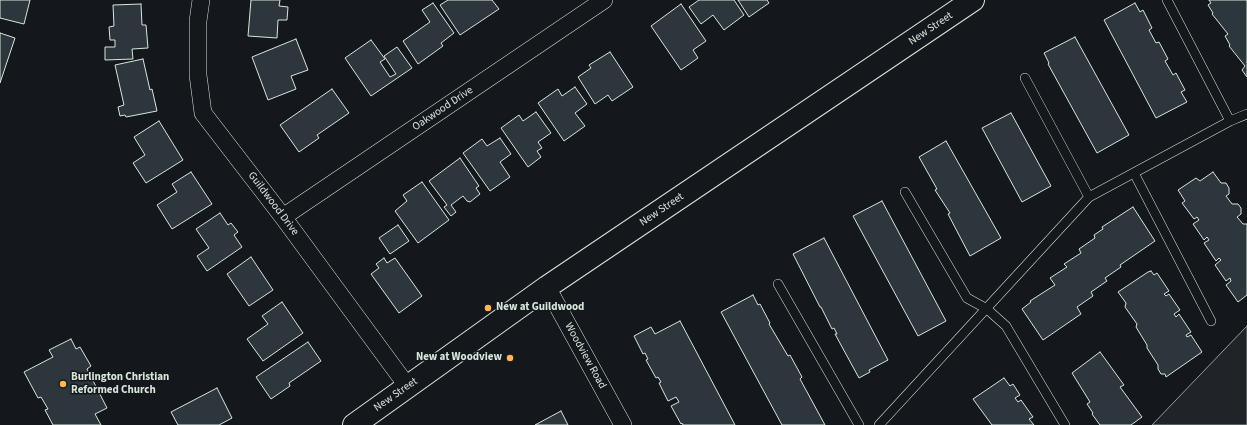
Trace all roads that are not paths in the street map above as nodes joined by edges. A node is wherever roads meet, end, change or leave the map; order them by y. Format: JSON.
{"nodes":[{"id":1,"x":201,"y":0,"type":"edge"},
{"id":2,"x":604,"y":0,"type":"edge"},
{"id":3,"x":974,"y":0,"type":"edge"},
{"id":4,"x":1168,"y":0,"type":"edge"},
{"id":5,"x":1025,"y":78,"type":"dead end"},
{"id":6,"x":1247,"y":114,"type":"edge"},
{"id":7,"x":1230,"y":121,"type":"junction"},
{"id":8,"x":1134,"y":173,"type":"junction"},
{"id":9,"x":904,"y":192,"type":"dead end"},
{"id":10,"x":1089,"y":198,"type":"junction"},
{"id":11,"x":283,"y":217,"type":"junction"},
{"id":12,"x":778,"y":284,"type":"dead end"},
{"id":13,"x":547,"y":287,"type":"junction"},
{"id":14,"x":987,"y":309,"type":"junction"},
{"id":15,"x":1211,"y":321,"type":"dead end"},
{"id":16,"x":408,"y":387,"type":"junction"},
{"id":17,"x":354,"y":425,"type":"edge"},
{"id":18,"x":623,"y":425,"type":"edge"},
{"id":19,"x":859,"y":425,"type":"edge"},
{"id":20,"x":878,"y":425,"type":"edge"},
{"id":21,"x":1064,"y":425,"type":"edge"}],
"edges":[{"from":1,"to":11,"type":"street","name":"Guildwood Drive"},
{"from":2,"to":11,"type":"street","name":"Oakwood Drive"},
{"from":3,"to":13,"type":"main road","name":"New Street"},
{"from":4,"to":7,"type":"lane"},
{"from":5,"to":10,"type":"lane"},
{"from":6,"to":7,"type":"lane"},
{"from":7,"to":8,"type":"lane"},
{"from":8,"to":10,"type":"lane"},
{"from":8,"to":15,"type":"lane"},
{"from":9,"to":14,"type":"lane"},
{"from":10,"to":14,"type":"lane"},
{"from":11,"to":16,"type":"street","name":"Guildwood Drive"},
{"from":12,"to":19,"type":"lane"},
{"from":13,"to":16,"type":"main road","name":"New Street"},
{"from":13,"to":18,"type":"street","name":"Woodview Road"},
{"from":14,"to":20,"type":"lane"},
{"from":14,"to":21,"type":"lane"},
{"from":16,"to":17,"type":"main road","name":"New Street"}]}
